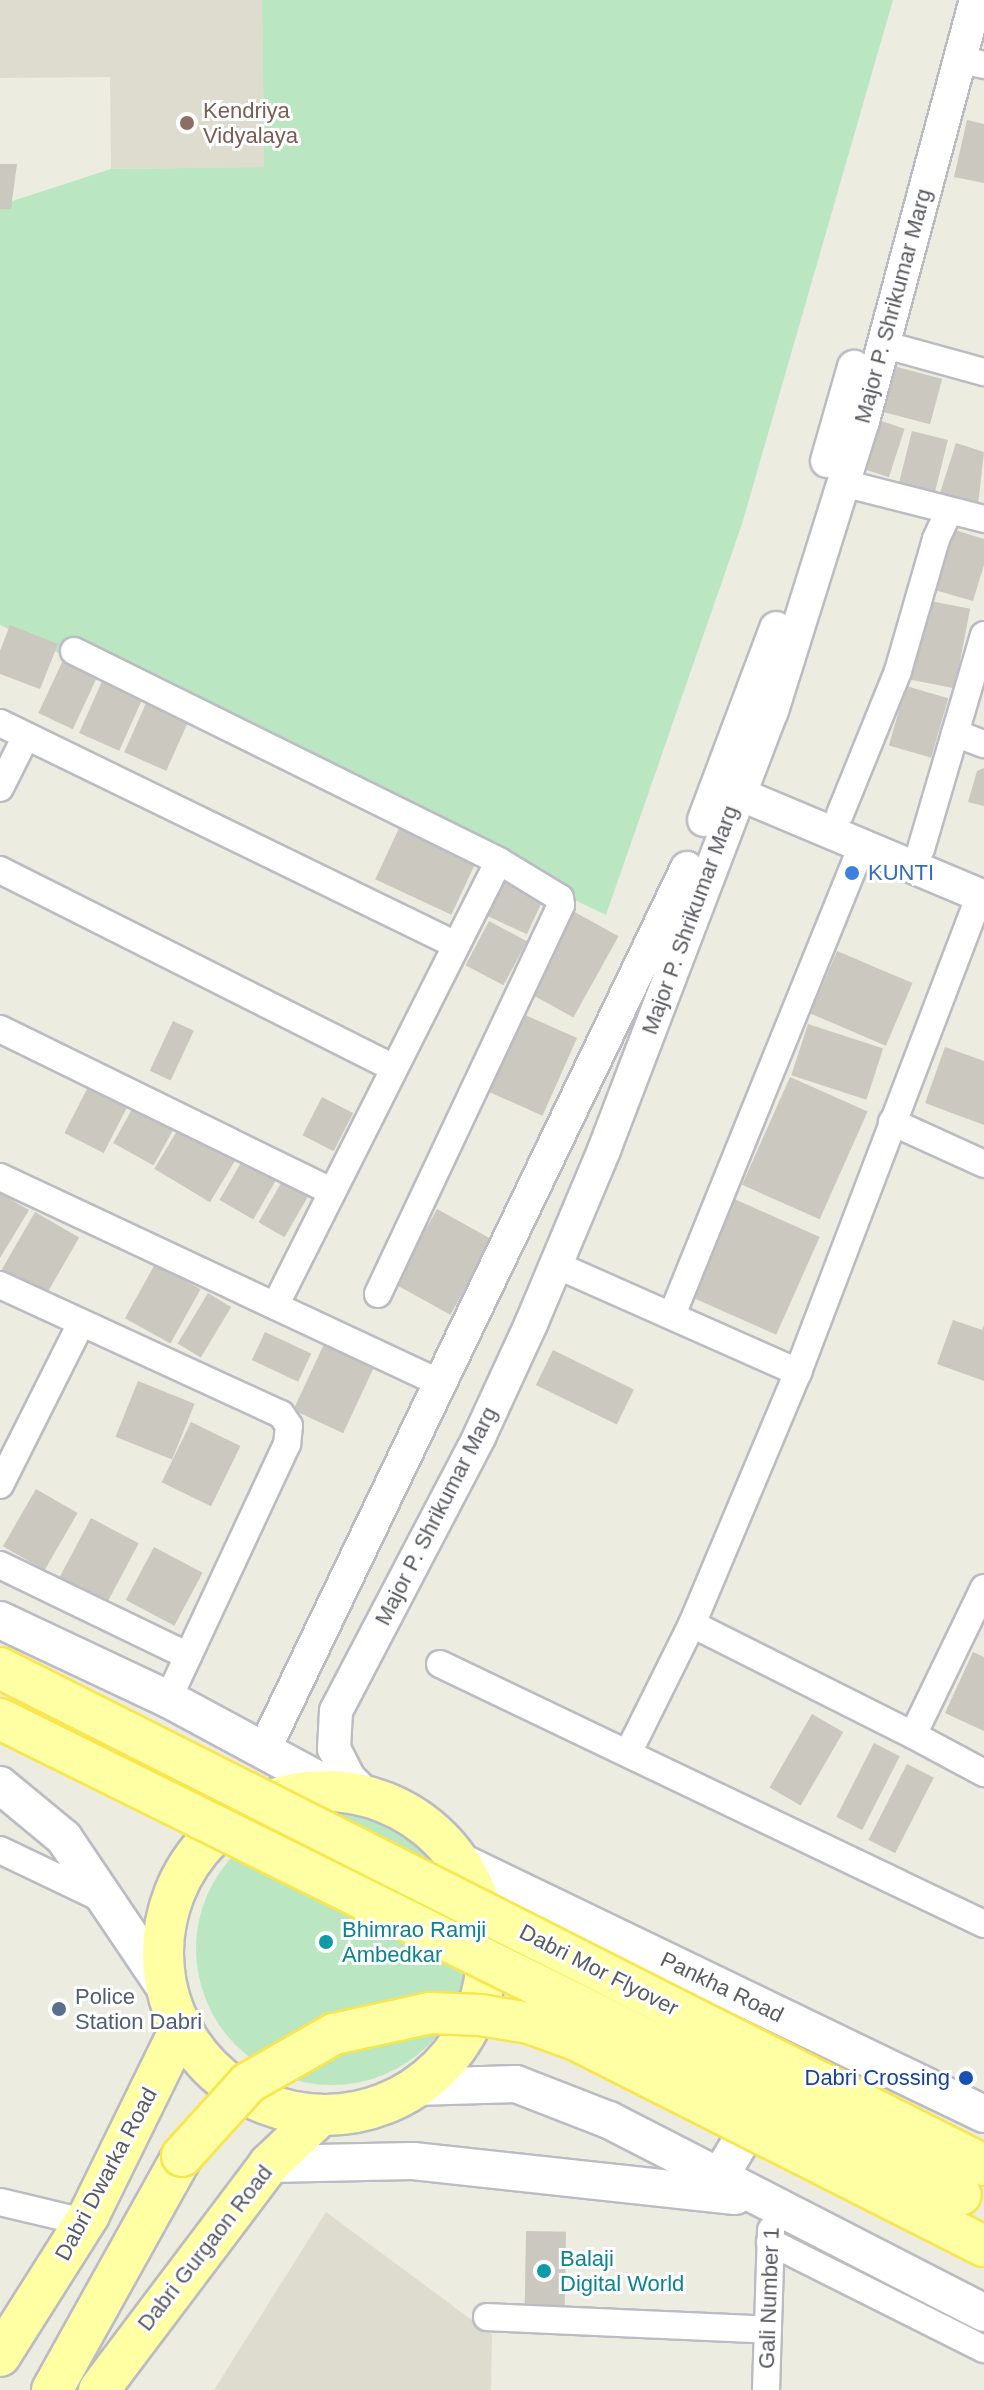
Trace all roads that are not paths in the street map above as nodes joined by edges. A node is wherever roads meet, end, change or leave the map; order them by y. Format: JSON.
{"nodes":[{"id":1,"x":954,"y":0,"type":"edge"},
{"id":2,"x":976,"y":0,"type":"edge"},
{"id":3,"x":972,"y":62,"type":"edge"},
{"id":4,"x":882,"y":344,"type":"junction"},
{"id":5,"x":984,"y":372,"type":"edge"},
{"id":6,"x":843,"y":483,"type":"junction"},
{"id":7,"x":949,"y":511,"type":"junction"},
{"id":8,"x":984,"y":519,"type":"edge"},
{"id":9,"x":984,"y":635,"type":"edge"},
{"id":10,"x":74,"y":651,"type":"dead end"},
{"id":11,"x":980,"y":664,"type":"edge"},
{"id":12,"x":0,"y":723,"type":"edge"},
{"id":13,"x":955,"y":733,"type":"junction"},
{"id":14,"x":26,"y":736,"type":"junction"},
{"id":15,"x":984,"y":744,"type":"edge"},
{"id":16,"x":731,"y":780,"type":"junction"},
{"id":17,"x":0,"y":788,"type":"edge"},
{"id":18,"x":840,"y":814,"type":"junction"},
{"id":19,"x":862,"y":846,"type":"junction"},
{"id":20,"x":921,"y":849,"type":"junction"},
{"id":21,"x":499,"y":861,"type":"junction"},
{"id":22,"x":0,"y":870,"type":"edge"},
{"id":23,"x":983,"y":889,"type":"edge"},
{"id":24,"x":456,"y":945,"type":"junction"},
{"id":25,"x":0,"y":1029,"type":"edge"},
{"id":26,"x":394,"y":1068,"type":"junction"},
{"id":27,"x":892,"y":1122,"type":"junction"},
{"id":28,"x":984,"y":1164,"type":"edge"},
{"id":29,"x":0,"y":1177,"type":"edge"},
{"id":30,"x":332,"y":1192,"type":"junction"},
{"id":31,"x":556,"y":1265,"type":"junction"},
{"id":32,"x":0,"y":1285,"type":"edge"},
{"id":33,"x":378,"y":1294,"type":"dead end"},
{"id":34,"x":275,"y":1306,"type":"junction"},
{"id":35,"x":672,"y":1315,"type":"junction"},
{"id":36,"x":80,"y":1325,"type":"junction"},
{"id":37,"x":798,"y":1372,"type":"junction"},
{"id":38,"x":441,"y":1384,"type":"junction"},
{"id":39,"x":0,"y":1485,"type":"edge"},
{"id":40,"x":0,"y":1565,"type":"edge"},
{"id":41,"x":984,"y":1588,"type":"edge"},
{"id":42,"x":0,"y":1620,"type":"edge"},
{"id":43,"x":692,"y":1624,"type":"junction"},
{"id":44,"x":188,"y":1656,"type":"junction"},
{"id":45,"x":440,"y":1664,"type":"dead end"},
{"id":46,"x":0,"y":1668,"type":"edge"},
{"id":47,"x":168,"y":1699,"type":"junction"},
{"id":48,"x":0,"y":1719,"type":"edge"},
{"id":49,"x":913,"y":1735,"type":"junction"},
{"id":50,"x":265,"y":1748,"type":"junction"},
{"id":51,"x":628,"y":1753,"type":"junction"},
{"id":52,"x":984,"y":1773,"type":"edge"},
{"id":53,"x":0,"y":1785,"type":"edge"},
{"id":54,"x":352,"y":1794,"type":"junction"},
{"id":55,"x":0,"y":1850,"type":"edge"},
{"id":56,"x":459,"y":1861,"type":"junction"},
{"id":57,"x":105,"y":1900,"type":"junction"},
{"id":58,"x":984,"y":1924,"type":"edge"},
{"id":59,"x":165,"y":1988,"type":"junction"},
{"id":60,"x":808,"y":2028,"type":"junction"},
{"id":61,"x":180,"y":2029,"type":"junction"},
{"id":62,"x":416,"y":2087,"type":"junction"},
{"id":63,"x":984,"y":2114,"type":"edge"},
{"id":64,"x":321,"y":2115,"type":"junction"},
{"id":65,"x":269,"y":2164,"type":"junction"},
{"id":66,"x":719,"y":2178,"type":"junction"},
{"id":67,"x":976,"y":2189,"type":"edge"},
{"id":68,"x":0,"y":2202,"type":"edge"},
{"id":69,"x":766,"y":2203,"type":"junction"},
{"id":70,"x":84,"y":2222,"type":"junction"},
{"id":71,"x":770,"y":2242,"type":"junction"},
{"id":72,"x":984,"y":2246,"type":"edge"},
{"id":73,"x":984,"y":2313,"type":"edge"},
{"id":74,"x":487,"y":2317,"type":"dead end"},
{"id":75,"x":768,"y":2330,"type":"junction"},
{"id":76,"x":984,"y":2349,"type":"edge"},
{"id":77,"x":0,"y":2356,"type":"edge"},
{"id":78,"x":52,"y":2390,"type":"edge"},
{"id":79,"x":99,"y":2390,"type":"edge"},
{"id":80,"x":766,"y":2390,"type":"edge"}],
"edges":[{"from":1,"to":16,"type":"street","name":"Major P. Shrikumar Marg"},
{"from":2,"to":3,"type":"street","name":"Major P. Shrikumar Marg"},
{"from":3,"to":4,"type":"street","name":"Major P. Shrikumar Marg"},
{"from":4,"to":5,"type":"street"},
{"from":4,"to":6,"type":"street","name":"Major P. Shrikumar Marg"},
{"from":6,"to":7,"type":"street"},
{"from":6,"to":16,"type":"street","name":"Major P. Shrikumar Marg"},
{"from":7,"to":8,"type":"street"},
{"from":7,"to":18,"type":"street"},
{"from":9,"to":11,"type":"street"},
{"from":10,"to":21,"type":"street"},
{"from":11,"to":13,"type":"street"},
{"from":12,"to":14,"type":"street"},
{"from":13,"to":15,"type":"street"},
{"from":13,"to":20,"type":"street"},
{"from":14,"to":17,"type":"street"},
{"from":14,"to":24,"type":"street"},
{"from":16,"to":18,"type":"street"},
{"from":16,"to":19,"type":"street"},
{"from":16,"to":31,"type":"street","name":"Major P. Shrikumar Marg"},
{"from":16,"to":38,"type":"street","name":"Major P. Shrikumar Marg"},
{"from":18,"to":20,"type":"street"},
{"from":19,"to":23,"type":"street"},
{"from":19,"to":35,"type":"street"},
{"from":20,"to":23,"type":"street"},
{"from":21,"to":24,"type":"street"},
{"from":21,"to":33,"type":"street"},
{"from":22,"to":26,"type":"street"},
{"from":23,"to":27,"type":"street"},
{"from":24,"to":26,"type":"street"},
{"from":25,"to":30,"type":"street"},
{"from":26,"to":30,"type":"street"},
{"from":27,"to":28,"type":"street"},
{"from":27,"to":37,"type":"street"},
{"from":29,"to":34,"type":"street"},
{"from":30,"to":34,"type":"street"},
{"from":31,"to":35,"type":"street"},
{"from":31,"to":54,"type":"street","name":"Major P. Shrikumar Marg"},
{"from":32,"to":36,"type":"street"},
{"from":34,"to":38,"type":"street"},
{"from":35,"to":37,"type":"street"},
{"from":36,"to":39,"type":"street"},
{"from":36,"to":44,"type":"street"},
{"from":37,"to":43,"type":"street"},
{"from":38,"to":50,"type":"street","name":"Major P. Shrikumar Marg"},
{"from":40,"to":44,"type":"street"},
{"from":41,"to":49,"type":"street"},
{"from":42,"to":47,"type":"main road"},
{"from":43,"to":49,"type":"street"},
{"from":43,"to":51,"type":"street"},
{"from":44,"to":47,"type":"street"},
{"from":45,"to":51,"type":"street"},
{"from":46,"to":67,"type":"main road","name":"Dabri Mor Flyover","bridge":true},
{"from":47,"to":50,"type":"main road"},
{"from":48,"to":67,"type":"main road","name":"Dabri Mor Flyover","bridge":true},
{"from":49,"to":52,"type":"street"},
{"from":50,"to":54,"type":"main road"},
{"from":51,"to":58,"type":"street"},
{"from":53,"to":57,"type":"main road"},
{"from":54,"to":56,"type":"main road"},
{"from":54,"to":59,"type":"main road"},
{"from":55,"to":57,"type":"street"},
{"from":56,"to":60,"type":"main road","name":"Pankha Road"},
{"from":56,"to":62,"type":"main road"},
{"from":57,"to":59,"type":"main road"},
{"from":59,"to":61,"type":"main road"},
{"from":60,"to":63,"type":"main road","name":"Pankha Road"},
{"from":60,"to":66,"type":"main road"},
{"from":61,"to":64,"type":"main road"},
{"from":61,"to":70,"type":"main road","name":"Dabri Dwarka Road"},
{"from":62,"to":64,"type":"main road"},
{"from":62,"to":66,"type":"main road"},
{"from":64,"to":65,"type":"main road","name":"Dabri Gurgaon Road"},
{"from":65,"to":69,"type":"main road"},
{"from":65,"to":79,"type":"main road","name":"Dabri Gurgaon Road"},
{"from":66,"to":69,"type":"main road"},
{"from":68,"to":70,"type":"street"},
{"from":69,"to":71,"type":"street","name":"Gali Number 1"},
{"from":69,"to":73,"type":"main road"},
{"from":70,"to":77,"type":"main road","name":"Dabri Dwarka Road"},
{"from":71,"to":75,"type":"street","name":"Gali Number 1"},
{"from":71,"to":76,"type":"street"},
{"from":72,"to":78,"type":"main road","bridge":true},
{"from":74,"to":75,"type":"street"},
{"from":75,"to":80,"type":"street","name":"Gali Number 1"}]}
